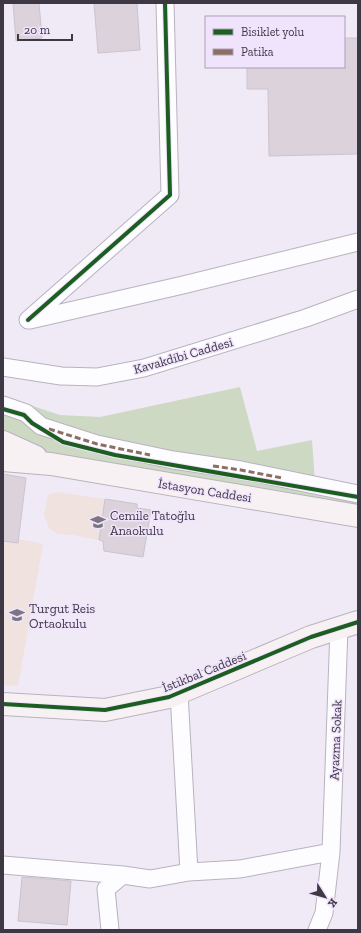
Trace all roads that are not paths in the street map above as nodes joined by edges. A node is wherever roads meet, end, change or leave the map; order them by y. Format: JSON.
{"nodes":[{"id":1,"x":165,"y":3,"type":"edge"},
{"id":2,"x":358,"y":242,"type":"edge"},
{"id":3,"x":358,"y":299,"type":"edge"},
{"id":4,"x":3,"y":367,"type":"edge"},
{"id":5,"x":3,"y":405,"type":"edge"},
{"id":6,"x":3,"y":442,"type":"edge"},
{"id":7,"x":3,"y":460,"type":"edge"},
{"id":8,"x":51,"y":464,"type":"junction"},
{"id":9,"x":358,"y":494,"type":"edge"},
{"id":10,"x":358,"y":516,"type":"edge"},
{"id":11,"x":349,"y":625,"type":"edge"},
{"id":12,"x":179,"y":693,"type":"junction"},
{"id":13,"x":3,"y":704,"type":"edge"},
{"id":14,"x":331,"y":852,"type":"junction"},
{"id":15,"x":3,"y":865,"type":"edge"},
{"id":16,"x":189,"y":872,"type":"junction"},
{"id":17,"x":123,"y":875,"type":"junction"},
{"id":18,"x":110,"y":930,"type":"edge"},
{"id":19,"x":318,"y":930,"type":"edge"}],
"edges":[{"from":1,"to":2,"type":"street"},
{"from":3,"to":4,"type":"street","name":"Kavakdibi Caddesi"},
{"from":5,"to":9,"type":"street"},
{"from":6,"to":8,"type":"main road","name":"İstasyon Caddesi"},
{"from":7,"to":8,"type":"main road","name":"İstasyon Caddesi"},
{"from":8,"to":10,"type":"main road","name":"İstasyon Caddesi"},
{"from":11,"to":12,"type":"main road","name":"İstikbal Caddesi"},
{"from":11,"to":14,"type":"street","name":"Ayazma Sokak"},
{"from":12,"to":13,"type":"main road","name":"İstikbal Caddesi"},
{"from":12,"to":16,"type":"street"},
{"from":14,"to":16,"type":"street"},
{"from":14,"to":19,"type":"street","name":"Ayazma Sokak"},
{"from":15,"to":17,"type":"street"},
{"from":16,"to":17,"type":"street"},
{"from":17,"to":18,"type":"street"}]}
